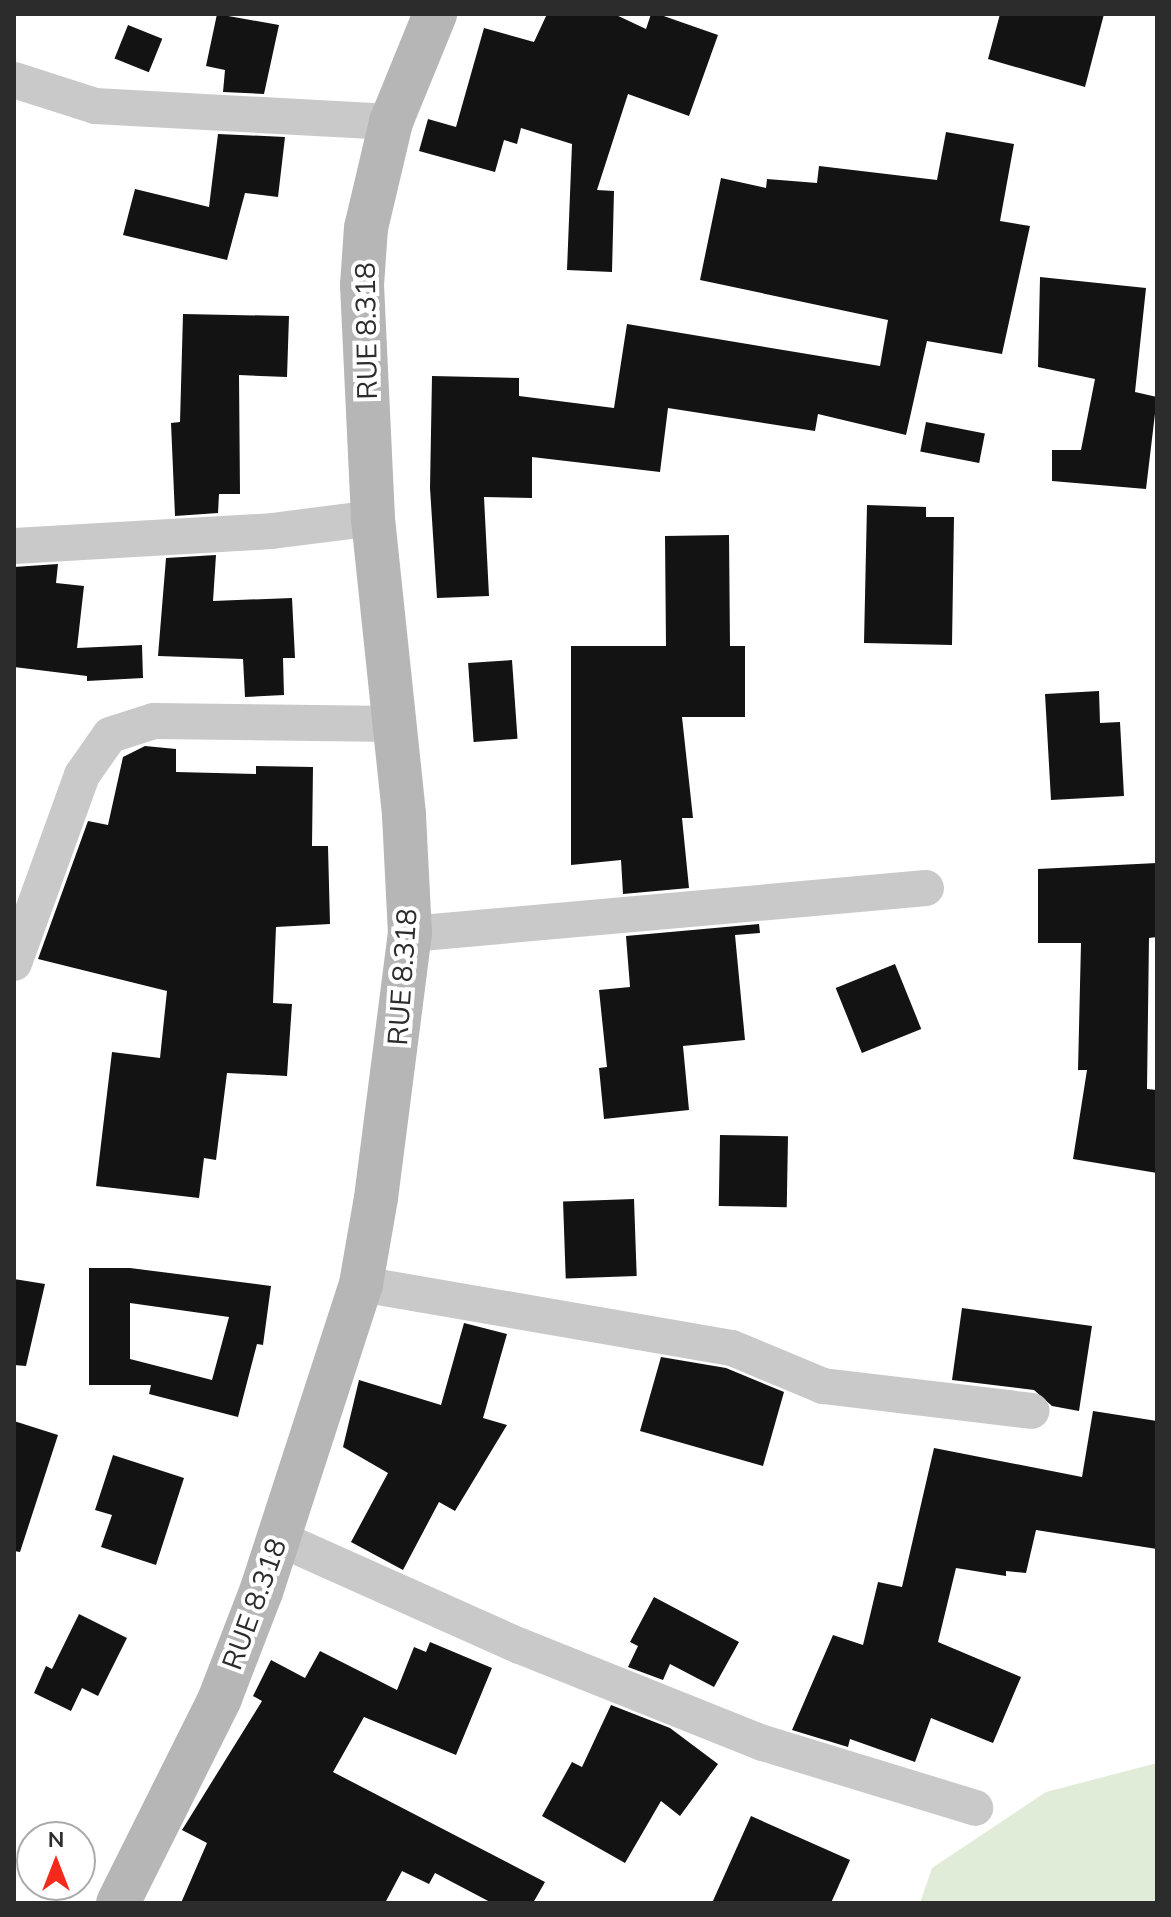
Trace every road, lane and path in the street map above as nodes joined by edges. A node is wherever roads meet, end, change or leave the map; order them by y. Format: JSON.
{"nodes":[{"id":1,"x":435,"y":14,"type":"edge"},
{"id":2,"x":14,"y":80,"type":"edge"},
{"id":3,"x":391,"y":122,"type":"junction"},
{"id":4,"x":373,"y":518,"type":"junction"},
{"id":5,"x":14,"y":546,"type":"edge"},
{"id":6,"x":395,"y":724,"type":"junction"},
{"id":7,"x":926,"y":888,"type":"dead end"},
{"id":8,"x":410,"y":934,"type":"junction"},
{"id":9,"x":14,"y":963,"type":"edge"},
{"id":10,"x":361,"y":1284,"type":"junction"},
{"id":11,"x":1032,"y":1411,"type":"dead end"},
{"id":12,"x":278,"y":1538,"type":"junction"},
{"id":13,"x":975,"y":1808,"type":"dead end"},
{"id":14,"x":118,"y":1903,"type":"edge"}],
"edges":[{"from":1,"to":3,"type":"main road","name":"RUE 8.318"},
{"from":2,"to":3,"type":"street"},
{"from":3,"to":4,"type":"main road","name":"RUE 8.318"},
{"from":4,"to":5,"type":"street"},
{"from":4,"to":6,"type":"main road","name":"RUE 8.318"},
{"from":6,"to":8,"type":"main road","name":"RUE 8.318"},
{"from":6,"to":9,"type":"street"},
{"from":7,"to":8,"type":"street"},
{"from":8,"to":10,"type":"main road","name":"RUE 8.318"},
{"from":10,"to":11,"type":"street"},
{"from":10,"to":12,"type":"main road","name":"RUE 8.318"},
{"from":12,"to":13,"type":"street"},
{"from":12,"to":14,"type":"main road","name":"RUE 8.318"}]}
